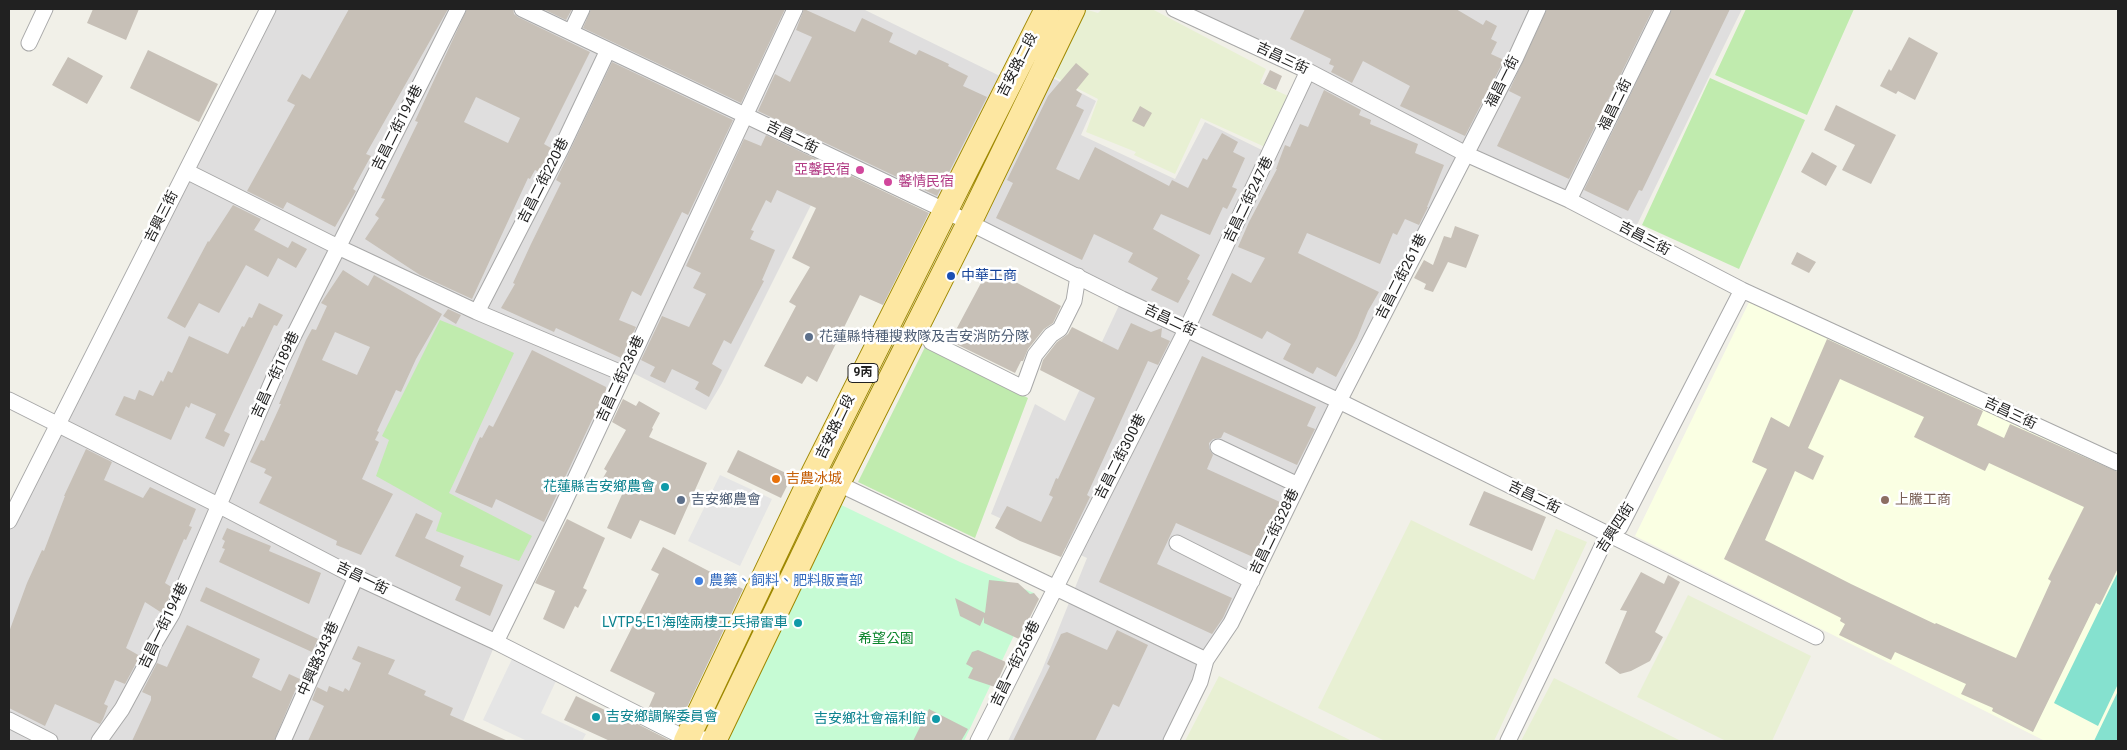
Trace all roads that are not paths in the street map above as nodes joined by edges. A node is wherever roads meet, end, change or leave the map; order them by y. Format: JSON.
{"nodes":[{"id":1,"x":45,"y":9,"type":"edge"},
{"id":2,"x":268,"y":9,"type":"edge"},
{"id":3,"x":458,"y":9,"type":"edge"},
{"id":4,"x":522,"y":9,"type":"edge"},
{"id":5,"x":582,"y":9,"type":"edge"},
{"id":6,"x":794,"y":9,"type":"edge"},
{"id":7,"x":1047,"y":9,"type":"edge"},
{"id":8,"x":1073,"y":9,"type":"edge"},
{"id":9,"x":1174,"y":9,"type":"edge"},
{"id":10,"x":1538,"y":9,"type":"edge"},
{"id":11,"x":1663,"y":9,"type":"edge"},
{"id":12,"x":571,"y":32,"type":"junction"},
{"id":13,"x":29,"y":43,"type":"dead end"},
{"id":14,"x":608,"y":50,"type":"junction"},
{"id":15,"x":1308,"y":71,"type":"junction"},
{"id":16,"x":743,"y":115,"type":"junction"},
{"id":17,"x":1466,"y":154,"type":"junction"},
{"id":18,"x":186,"y":171,"type":"junction"},
{"id":19,"x":1569,"y":200,"type":"junction"},
{"id":20,"x":944,"y":210,"type":"junction"},
{"id":21,"x":969,"y":223,"type":"junction"},
{"id":22,"x":338,"y":247,"type":"junction"},
{"id":23,"x":1078,"y":276,"type":"junction"},
{"id":24,"x":1742,"y":290,"type":"junction"},
{"id":25,"x":477,"y":312,"type":"junction"},
{"id":26,"x":1187,"y":328,"type":"junction"},
{"id":27,"x":932,"y":342,"type":"dead end"},
{"id":28,"x":624,"y":374,"type":"junction"},
{"id":29,"x":9,"y":400,"type":"edge"},
{"id":30,"x":1339,"y":401,"type":"junction"},
{"id":31,"x":56,"y":424,"type":"junction"},
{"id":32,"x":1218,"y":447,"type":"dead end"},
{"id":33,"x":2118,"y":463,"type":"edge"},
{"id":34,"x":814,"y":472,"type":"junction"},
{"id":35,"x":837,"y":485,"type":"junction"},
{"id":36,"x":1298,"y":485,"type":"junction"},
{"id":37,"x":218,"y":505,"type":"junction"},
{"id":38,"x":9,"y":521,"type":"edge"},
{"id":39,"x":1608,"y":534,"type":"junction"},
{"id":40,"x":1177,"y":543,"type":"dead end"},
{"id":41,"x":356,"y":577,"type":"junction"},
{"id":42,"x":1252,"y":581,"type":"junction"},
{"id":43,"x":1055,"y":587,"type":"junction"},
{"id":44,"x":1816,"y":637,"type":"dead end"},
{"id":45,"x":496,"y":642,"type":"junction"},
{"id":46,"x":1206,"y":660,"type":"junction"},
{"id":47,"x":9,"y":720,"type":"edge"},
{"id":48,"x":686,"y":740,"type":"edge"},
{"id":49,"x":50,"y":741,"type":"edge"},
{"id":50,"x":99,"y":741,"type":"edge"},
{"id":51,"x":283,"y":741,"type":"edge"},
{"id":52,"x":716,"y":741,"type":"edge"},
{"id":53,"x":978,"y":741,"type":"edge"},
{"id":54,"x":1171,"y":741,"type":"edge"},
{"id":55,"x":1508,"y":741,"type":"edge"}],
"edges":[{"from":1,"to":13,"type":"street"},
{"from":2,"to":18,"type":"street","name":"吉興三街"},
{"from":3,"to":22,"type":"street","name":"吉昌二街194巷"},
{"from":4,"to":12,"type":"street","name":"吉昌二街"},
{"from":5,"to":12,"type":"street"},
{"from":6,"to":16,"type":"street","name":"吉昌二街236巷"},
{"from":7,"to":20,"type":"main road","name":"吉安路二段","number":"9丙"},
{"from":8,"to":21,"type":"main road","name":"吉安路二段","number":"9丙"},
{"from":9,"to":15,"type":"street","name":"吉昌三街"},
{"from":10,"to":17,"type":"street","name":"福昌一街"},
{"from":11,"to":19,"type":"street","name":"福昌二街"},
{"from":12,"to":14,"type":"street","name":"吉昌二街"},
{"from":14,"to":16,"type":"street","name":"吉昌二街"},
{"from":14,"to":25,"type":"street","name":"吉昌二街220巷"},
{"from":15,"to":17,"type":"street","name":"吉昌三街"},
{"from":15,"to":26,"type":"street","name":"吉昌二街247巷"},
{"from":16,"to":20,"type":"street","name":"吉昌二街"},
{"from":16,"to":28,"type":"street","name":"吉昌二街236巷"},
{"from":17,"to":19,"type":"street","name":"吉昌三街"},
{"from":17,"to":30,"type":"street","name":"吉昌二街261巷"},
{"from":18,"to":22,"type":"street"},
{"from":18,"to":31,"type":"street","name":"吉興三街"},
{"from":19,"to":24,"type":"street","name":"吉昌三街"},
{"from":20,"to":21,"type":"street","name":"吉昌二街"},
{"from":20,"to":34,"type":"main road","name":"吉安路二段","number":"9丙"},
{"from":21,"to":23,"type":"street","name":"吉昌二街"},
{"from":21,"to":35,"type":"main road","name":"吉安路二段","number":"9丙"},
{"from":22,"to":25,"type":"street"},
{"from":22,"to":37,"type":"street","name":"吉昌一街189巷"},
{"from":23,"to":26,"type":"street","name":"吉昌二街"},
{"from":23,"to":27,"type":"street"},
{"from":24,"to":33,"type":"street","name":"吉昌三街"},
{"from":24,"to":39,"type":"street","name":"吉興四街"},
{"from":25,"to":28,"type":"street"},
{"from":26,"to":30,"type":"street","name":"吉昌二街"},
{"from":26,"to":43,"type":"street","name":"吉昌二街300巷"},
{"from":28,"to":45,"type":"street","name":"吉昌二街236巷"},
{"from":29,"to":31,"type":"street","name":"吉昌一街"},
{"from":30,"to":36,"type":"street","name":"吉昌二街328巷"},
{"from":30,"to":39,"type":"street","name":"吉昌二街"},
{"from":31,"to":37,"type":"street","name":"吉昌一街"},
{"from":31,"to":38,"type":"street","name":"吉興三街"},
{"from":32,"to":36,"type":"street"},
{"from":34,"to":35,"type":"street"},
{"from":34,"to":48,"type":"main road","name":"吉安路二段","number":"9丙"},
{"from":35,"to":43,"type":"street"},
{"from":35,"to":52,"type":"main road","name":"吉安路二段","number":"9丙"},
{"from":36,"to":42,"type":"street","name":"吉昌二街328巷"},
{"from":37,"to":41,"type":"street","name":"吉昌一街"},
{"from":37,"to":50,"type":"street","name":"吉昌一街194巷"},
{"from":39,"to":44,"type":"street","name":"吉昌二街"},
{"from":39,"to":55,"type":"street","name":"吉興四街"},
{"from":40,"to":42,"type":"street"},
{"from":41,"to":45,"type":"street","name":"吉昌一街"},
{"from":41,"to":51,"type":"street","name":"中興路343巷"},
{"from":42,"to":46,"type":"street","name":"吉昌二街328巷"},
{"from":43,"to":46,"type":"street"},
{"from":43,"to":53,"type":"street","name":"吉昌一街256巷"},
{"from":45,"to":48,"type":"street","name":"吉昌一街"},
{"from":46,"to":54,"type":"street","name":"吉昌二街328巷"},
{"from":47,"to":49,"type":"street"},
{"from":48,"to":52,"type":"street","name":"吉昌一街"}]}
